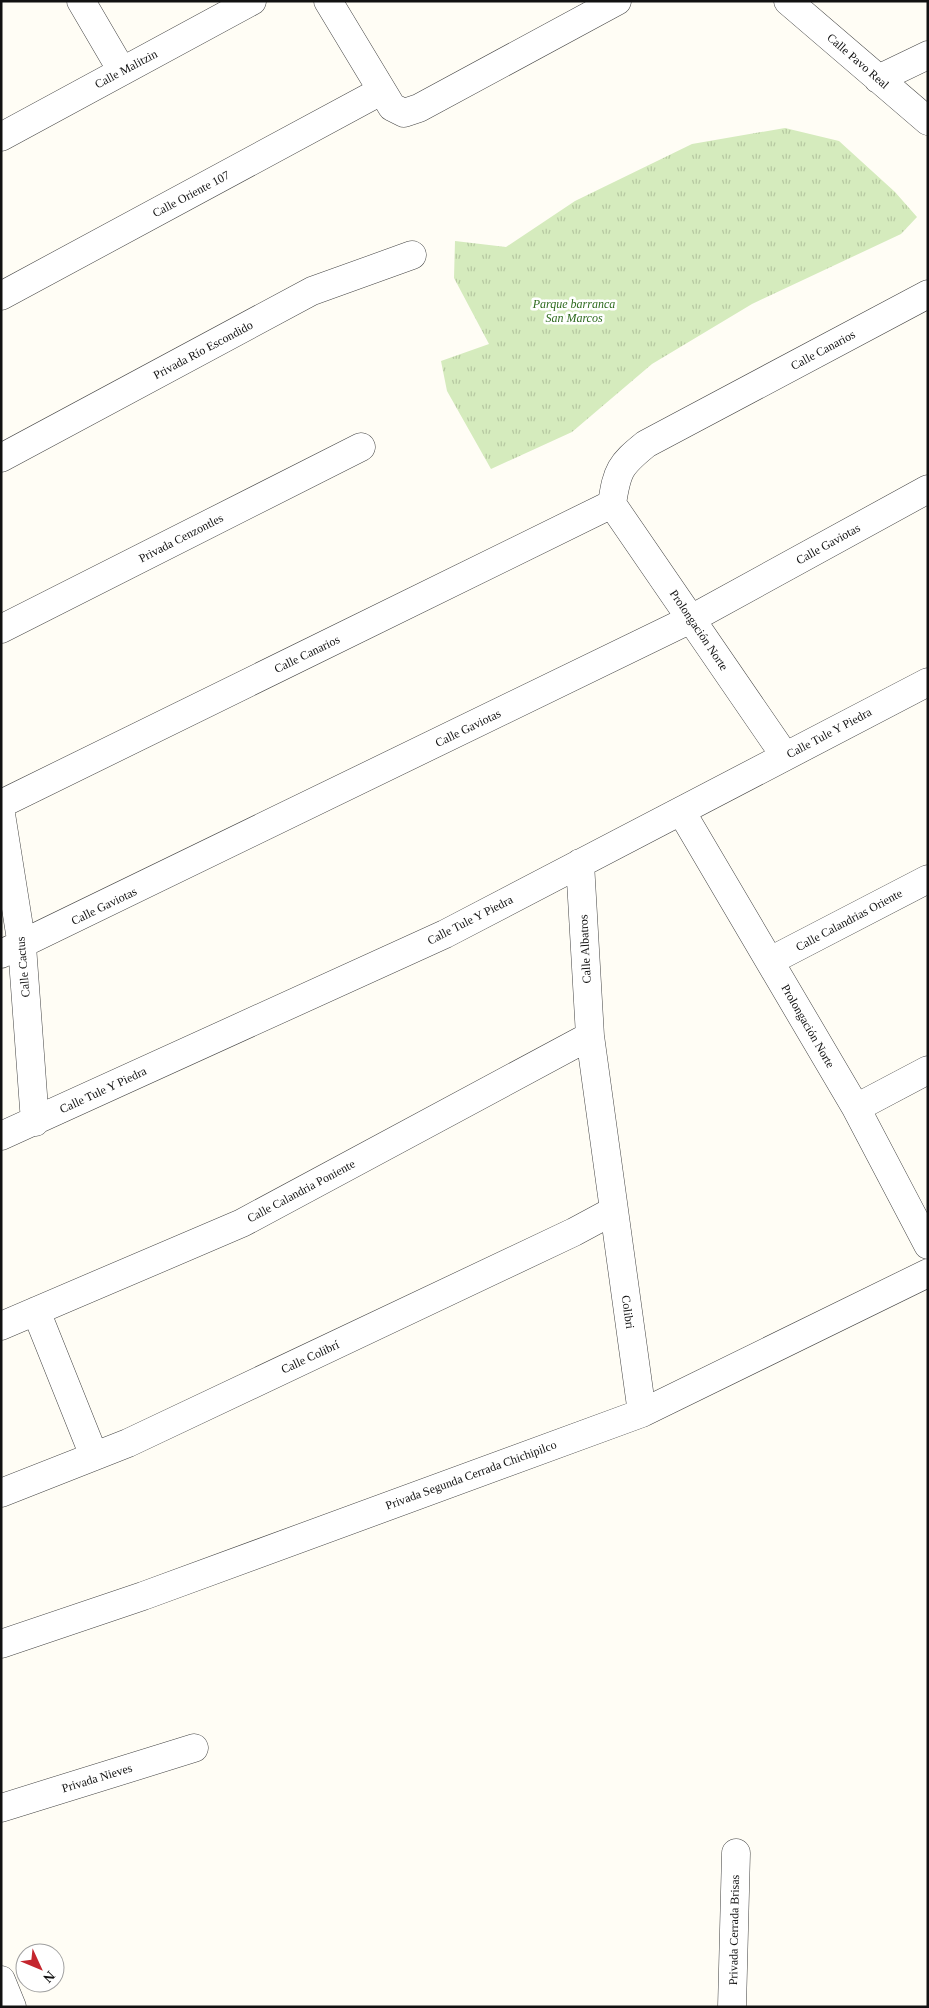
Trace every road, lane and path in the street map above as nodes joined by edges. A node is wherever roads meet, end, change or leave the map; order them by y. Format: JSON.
{"nodes":[{"id":1,"x":82,"y":1,"type":"edge"},
{"id":2,"x":252,"y":1,"type":"edge"},
{"id":3,"x":328,"y":1,"type":"edge"},
{"id":4,"x":617,"y":1,"type":"edge"},
{"id":5,"x":788,"y":1,"type":"edge"},
{"id":6,"x":928,"y":55,"type":"edge"},
{"id":7,"x":122,"y":71,"type":"junction"},
{"id":8,"x":878,"y":79,"type":"junction"},
{"id":9,"x":381,"y":91,"type":"junction"},
{"id":10,"x":928,"y":122,"type":"edge"},
{"id":11,"x":1,"y":138,"type":"edge"},
{"id":12,"x":412,"y":255,"type":"dead end"},
{"id":13,"x":928,"y":294,"type":"edge"},
{"id":14,"x":1,"y":296,"type":"edge"},
{"id":15,"x":361,"y":447,"type":"dead end"},
{"id":16,"x":1,"y":458,"type":"edge"},
{"id":17,"x":928,"y":488,"type":"edge"},
{"id":18,"x":612,"y":504,"type":"junction"},
{"id":19,"x":691,"y":619,"type":"junction"},
{"id":20,"x":1,"y":629,"type":"edge"},
{"id":21,"x":928,"y":682,"type":"edge"},
{"id":22,"x":785,"y":756,"type":"junction"},
{"id":23,"x":1,"y":804,"type":"edge"},
{"id":24,"x":680,"y":811,"type":"junction"},
{"id":25,"x":1,"y":814,"type":"edge"},
{"id":26,"x":580,"y":863,"type":"junction"},
{"id":27,"x":928,"y":879,"type":"edge"},
{"id":28,"x":11,"y":950,"type":"edge"},
{"id":29,"x":770,"y":961,"type":"junction"},
{"id":30,"x":590,"y":1036,"type":"junction"},
{"id":31,"x":928,"y":1070,"type":"edge"},
{"id":32,"x":856,"y":1108,"type":"junction"},
{"id":33,"x":34,"y":1122,"type":"junction"},
{"id":34,"x":1,"y":1136,"type":"edge"},
{"id":35,"x":614,"y":1212,"type":"junction"},
{"id":36,"x":928,"y":1245,"type":"edge"},
{"id":37,"x":928,"y":1273,"type":"edge"},
{"id":38,"x":36,"y":1311,"type":"junction"},
{"id":39,"x":1,"y":1326,"type":"edge"},
{"id":40,"x":642,"y":1412,"type":"junction"},
{"id":41,"x":94,"y":1456,"type":"junction"},
{"id":42,"x":1,"y":1493,"type":"edge"},
{"id":43,"x":1,"y":1644,"type":"edge"},
{"id":44,"x":194,"y":1748,"type":"dead end"},
{"id":45,"x":1,"y":1808,"type":"edge"},
{"id":46,"x":736,"y":1853,"type":"dead end"},
{"id":47,"x":1,"y":1980,"type":"edge"},
{"id":48,"x":12,"y":2007,"type":"edge"},
{"id":49,"x":732,"y":2007,"type":"edge"}],
"edges":[{"from":1,"to":7,"type":"street"},
{"from":2,"to":7,"type":"street","name":"Calle Malitzin"},
{"from":3,"to":9,"type":"street"},
{"from":4,"to":9,"type":"street"},
{"from":5,"to":8,"type":"street","name":"Calle Pavo Real"},
{"from":6,"to":8,"type":"street"},
{"from":7,"to":11,"type":"street","name":"Calle Malitzin"},
{"from":8,"to":10,"type":"street","name":"Calle Pavo Real"},
{"from":9,"to":14,"type":"street","name":"Calle Oriente 107"},
{"from":12,"to":16,"type":"street","name":"Privada Río Escondido"},
{"from":13,"to":18,"type":"street","name":"Calle Canarios"},
{"from":15,"to":20,"type":"street","name":"Privada Cenzontles"},
{"from":17,"to":19,"type":"street","name":"Calle Gaviotas"},
{"from":18,"to":19,"type":"street","name":"Prolongación Norte"},
{"from":18,"to":23,"type":"street","name":"Calle Canarios"},
{"from":19,"to":22,"type":"street","name":"Prolongación Norte"},
{"from":19,"to":28,"type":"street","name":"Calle Gaviotas"},
{"from":21,"to":22,"type":"street","name":"Calle Tule Y Piedra"},
{"from":22,"to":24,"type":"street","name":"Calle Tule Y Piedra"},
{"from":24,"to":26,"type":"street","name":"Calle Tule Y Piedra"},
{"from":24,"to":29,"type":"street","name":"Prolongación Norte"},
{"from":25,"to":28,"type":"street","name":"Calle Cactus"},
{"from":26,"to":30,"type":"street","name":"Calle Albatros"},
{"from":26,"to":33,"type":"street","name":"Calle Tule Y Piedra"},
{"from":27,"to":29,"type":"street","name":"Calle Calandrias Oriente"},
{"from":28,"to":33,"type":"street","name":"Calle Cactus"},
{"from":29,"to":32,"type":"street","name":"Prolongación Norte"},
{"from":30,"to":35,"type":"street","name":"Calle Albatros"},
{"from":30,"to":38,"type":"street","name":"Calle Calandria Poniente"},
{"from":31,"to":32,"type":"street"},
{"from":32,"to":36,"type":"street","name":"Prolongación Norte"},
{"from":33,"to":34,"type":"street","name":"Calle Tule Y Piedra"},
{"from":35,"to":40,"type":"street","name":"Colibri"},
{"from":35,"to":41,"type":"street","name":"Calle Colibrí"},
{"from":37,"to":40,"type":"street","name":"Privada Segunda Cerrada Chichipilco"},
{"from":38,"to":39,"type":"street","name":"Calle Calandria Poniente"},
{"from":38,"to":41,"type":"street"},
{"from":40,"to":43,"type":"street","name":"Privada Segunda Cerrada Chichipilco"},
{"from":41,"to":42,"type":"street","name":"Calle Colibrí"},
{"from":44,"to":45,"type":"street","name":"Privada Nieves"},
{"from":46,"to":49,"type":"street","name":"Privada Cerrada Brisas"},
{"from":47,"to":48,"type":"street"}]}
